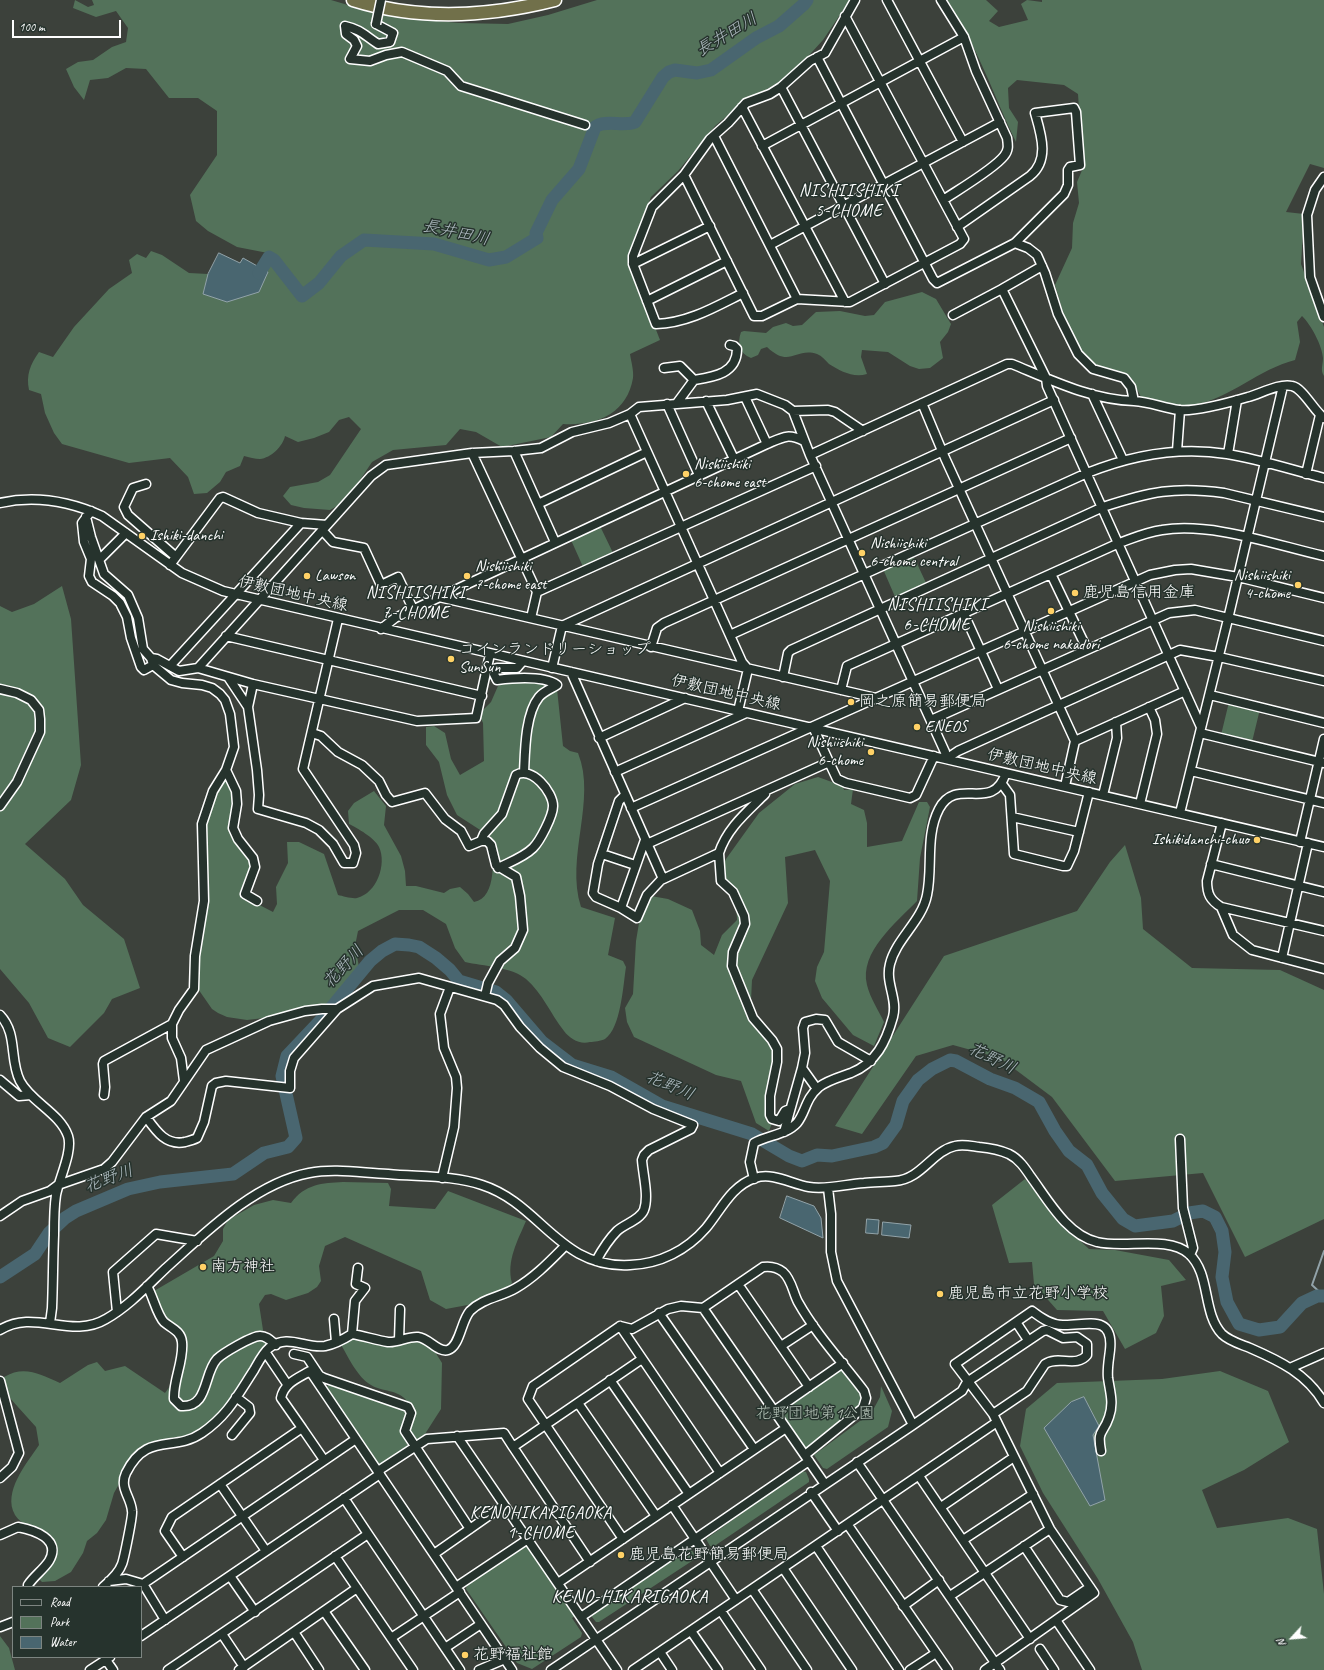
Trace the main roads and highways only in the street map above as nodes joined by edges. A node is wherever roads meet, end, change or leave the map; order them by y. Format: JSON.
{"nodes":[{"id":1,"x":353,"y":0,"type":"edge"},
{"id":2,"x":555,"y":0,"type":"edge"}],
"edges":[{"from":1,"to":2,"type":"highway"}]}
